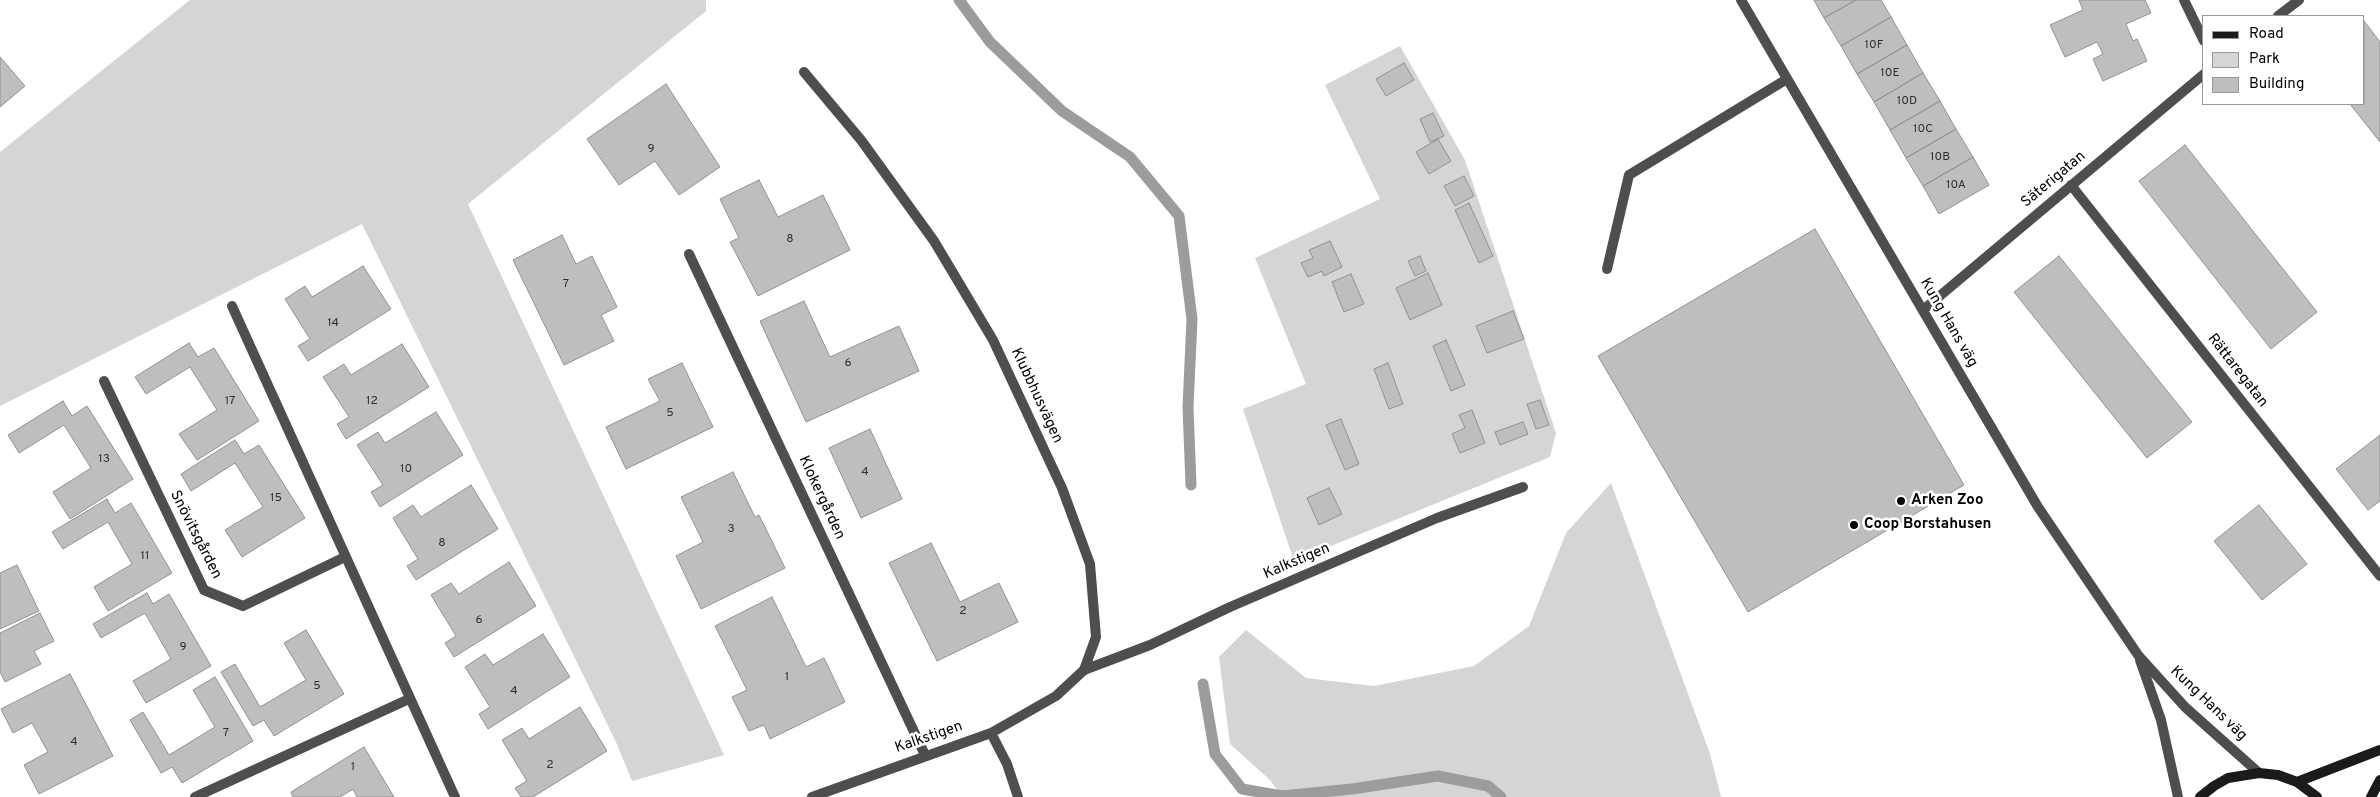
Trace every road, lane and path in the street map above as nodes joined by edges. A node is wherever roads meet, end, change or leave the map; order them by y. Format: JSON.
{"nodes":[{"id":1,"x":1741,"y":0,"type":"edge"},
{"id":2,"x":2184,"y":0,"type":"edge"},
{"id":3,"x":2300,"y":0,"type":"edge"},
{"id":4,"x":2279,"y":15,"type":"edge"},
{"id":5,"x":2202,"y":37,"type":"edge"},
{"id":6,"x":804,"y":72,"type":"dead end"},
{"id":7,"x":2202,"y":76,"type":"edge"},
{"id":8,"x":1787,"y":79,"type":"junction"},
{"id":9,"x":2071,"y":185,"type":"junction"},
{"id":10,"x":689,"y":254,"type":"dead end"},
{"id":11,"x":1607,"y":269,"type":"dead end"},
{"id":12,"x":232,"y":306,"type":"dead end"},
{"id":13,"x":1923,"y":310,"type":"junction"},
{"id":14,"x":104,"y":381,"type":"dead end"},
{"id":15,"x":1523,"y":487,"type":"dead end"},
{"id":16,"x":344,"y":557,"type":"junction"},
{"id":17,"x":2380,"y":576,"type":"edge"},
{"id":18,"x":2138,"y":655,"type":"junction"},
{"id":19,"x":1084,"y":670,"type":"junction"},
{"id":20,"x":409,"y":699,"type":"junction"},
{"id":21,"x":991,"y":733,"type":"junction"},
{"id":22,"x":2380,"y":750,"type":"edge"},
{"id":23,"x":925,"y":755,"type":"junction"},
{"id":24,"x":2259,"y":773,"type":"junction"},
{"id":25,"x":2380,"y":780,"type":"edge"},
{"id":26,"x":2297,"y":782,"type":"junction"},
{"id":27,"x":195,"y":797,"type":"edge"},
{"id":28,"x":454,"y":797,"type":"edge"},
{"id":29,"x":812,"y":797,"type":"edge"},
{"id":30,"x":1018,"y":797,"type":"edge"},
{"id":31,"x":2178,"y":797,"type":"edge"},
{"id":32,"x":2200,"y":797,"type":"edge"},
{"id":33,"x":2317,"y":797,"type":"edge"},
{"id":34,"x":2371,"y":797,"type":"edge"}],
"edges":[{"from":1,"to":8,"type":"street","name":"Kung Hans väg"},
{"from":2,"to":5,"type":"street"},
{"from":3,"to":4,"type":"street"},
{"from":6,"to":19,"type":"street","name":"Klubbhusvägen"},
{"from":7,"to":9,"type":"street","name":"Säterigatan"},
{"from":8,"to":11,"type":"street"},
{"from":8,"to":13,"type":"street","name":"Kung Hans väg"},
{"from":9,"to":13,"type":"street","name":"Säterigatan"},
{"from":9,"to":17,"type":"street","name":"Rättaregatan"},
{"from":10,"to":23,"type":"street","name":"Klokergården"},
{"from":12,"to":16,"type":"street"},
{"from":13,"to":18,"type":"street","name":"Kung Hans väg"},
{"from":14,"to":16,"type":"street","name":"Snövitsgården"},
{"from":15,"to":19,"type":"street","name":"Kalkstigen"},
{"from":16,"to":20,"type":"street"},
{"from":18,"to":24,"type":"street","name":"Kung Hans väg"},
{"from":18,"to":31,"type":"street","name":"Kung Hans väg"},
{"from":19,"to":21,"type":"street","name":"Klubbhusvägen"},
{"from":20,"to":27,"type":"street"},
{"from":20,"to":28,"type":"street"},
{"from":21,"to":23,"type":"street","name":"Kalkstigen"},
{"from":21,"to":30,"type":"street"},
{"from":22,"to":26,"type":"main road"},
{"from":23,"to":29,"type":"street","name":"Kalkstigen"},
{"from":24,"to":26,"type":"main road"},
{"from":24,"to":32,"type":"main road"},
{"from":25,"to":34,"type":"main road"},
{"from":26,"to":33,"type":"main road"}]}
